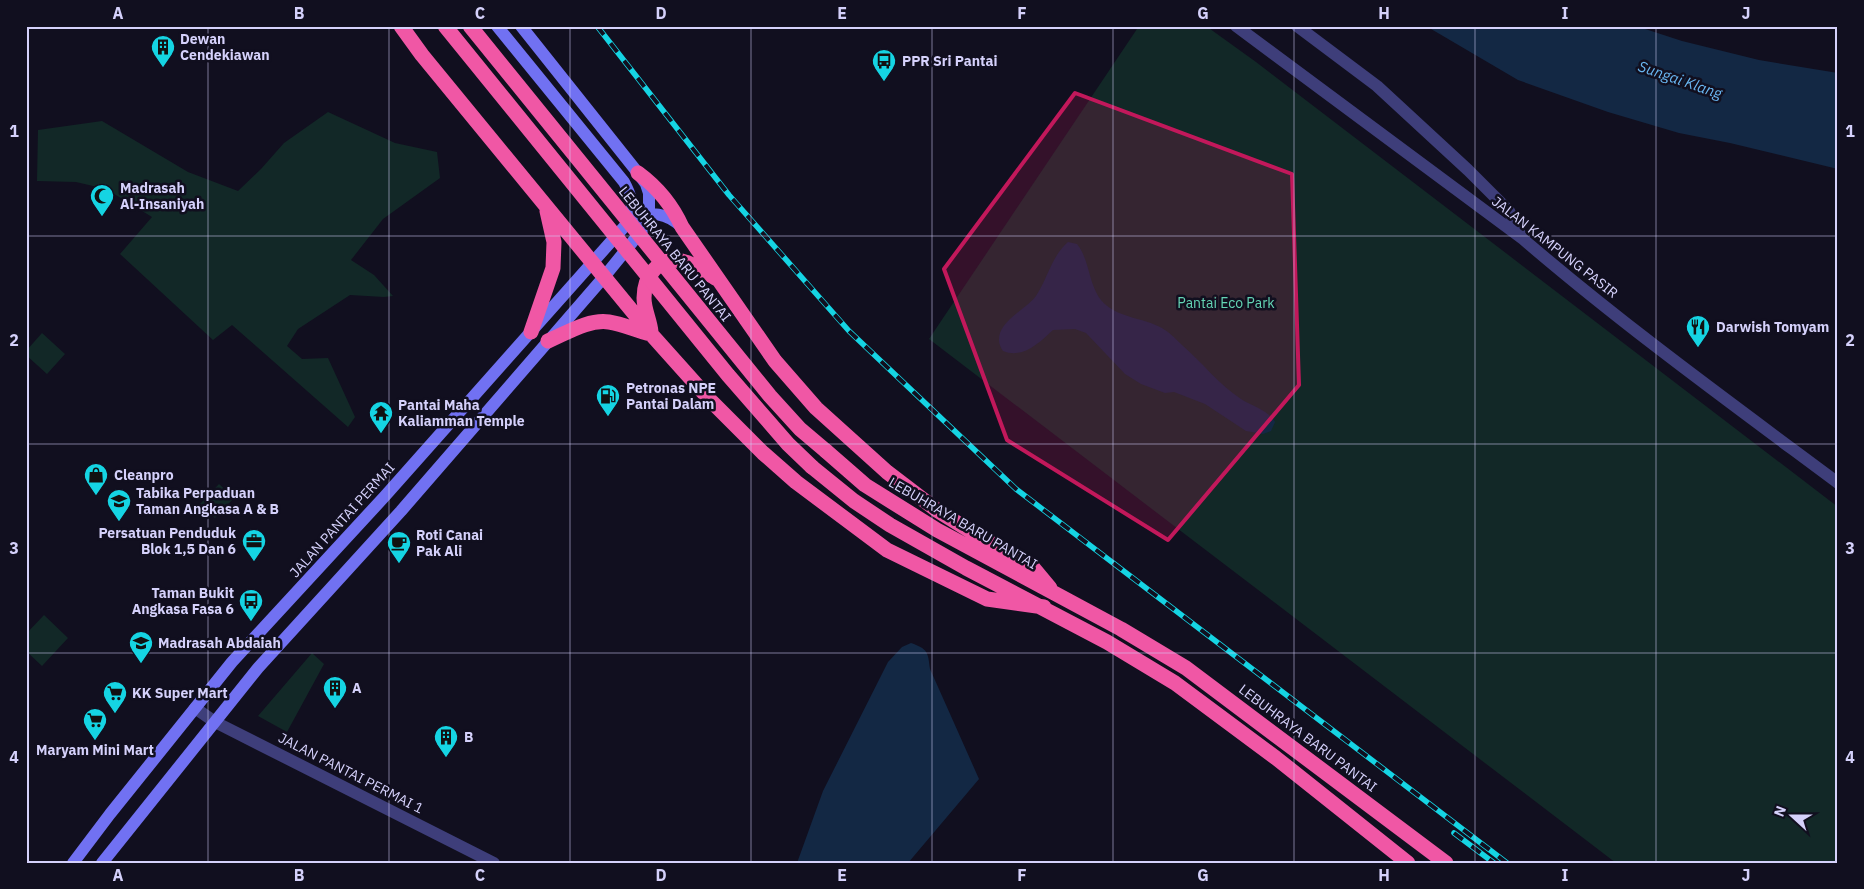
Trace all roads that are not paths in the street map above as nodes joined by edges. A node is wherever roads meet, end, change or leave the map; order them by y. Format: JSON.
{"nodes":[{"id":1,"x":401,"y":26,"type":"edge"},
{"id":2,"x":445,"y":26,"type":"edge"},
{"id":3,"x":470,"y":26,"type":"edge"},
{"id":4,"x":497,"y":26,"type":"edge"},
{"id":5,"x":521,"y":26,"type":"edge"},
{"id":6,"x":1236,"y":26,"type":"edge"},
{"id":7,"x":1242,"y":26,"type":"edge"},
{"id":8,"x":1297,"y":26,"type":"edge"},
{"id":9,"x":1252,"y":36,"type":"junction"},
{"id":10,"x":638,"y":173,"type":"junction"},
{"id":11,"x":546,"y":207,"type":"junction"},
{"id":12,"x":649,"y":213,"type":"junction"},
{"id":13,"x":632,"y":218,"type":"junction"},
{"id":14,"x":682,"y":227,"type":"junction"},
{"id":15,"x":1523,"y":239,"type":"junction"},
{"id":16,"x":593,"y":263,"type":"junction"},
{"id":17,"x":604,"y":277,"type":"junction"},
{"id":18,"x":721,"y":281,"type":"junction"},
{"id":19,"x":531,"y":332,"type":"junction"},
{"id":20,"x":651,"y":334,"type":"junction"},
{"id":21,"x":548,"y":341,"type":"junction"},
{"id":22,"x":1838,"y":483,"type":"edge"},
{"id":23,"x":1054,"y":593,"type":"junction"},
{"id":24,"x":1044,"y":608,"type":"junction"},
{"id":25,"x":195,"y":708,"type":"junction"},
{"id":26,"x":215,"y":722,"type":"junction"},
{"id":27,"x":73,"y":863,"type":"edge"},
{"id":28,"x":102,"y":863,"type":"edge"},
{"id":29,"x":494,"y":863,"type":"edge"},
{"id":30,"x":1408,"y":863,"type":"edge"},
{"id":31,"x":1446,"y":863,"type":"edge"}],
"edges":[{"from":1,"to":11,"type":"highway"},
{"from":2,"to":24,"type":"highway","bridge":true},
{"from":3,"to":23,"type":"highway","name":"LEBUHRAYA BARU PANTAI","bridge":true},
{"from":4,"to":13,"type":"main road"},
{"from":5,"to":10,"type":"main road"},
{"from":6,"to":9,"type":"street"},
{"from":7,"to":9,"type":"street"},
{"from":8,"to":15,"type":"street"},
{"from":9,"to":15,"type":"street","name":"JALAN KAMPUNG PASIR"},
{"from":10,"to":12,"type":"main road"},
{"from":10,"to":14,"type":"highway"},
{"from":11,"to":16,"type":"highway"},
{"from":11,"to":19,"type":"highway"},
{"from":12,"to":13,"type":"main road"},
{"from":12,"to":14,"type":"main road"},
{"from":12,"to":17,"type":"main road"},
{"from":13,"to":16,"type":"main road","name":"JALAN PANTAI PERMAI"},
{"from":14,"to":18,"type":"highway"},
{"from":15,"to":22,"type":"street","name":"JALAN KAMPUNG PASIR"},
{"from":16,"to":17,"type":"highway"},
{"from":16,"to":19,"type":"main road","name":"JALAN PANTAI PERMAI"},
{"from":17,"to":20,"type":"highway"},
{"from":17,"to":21,"type":"main road"},
{"from":18,"to":20,"type":"highway"},
{"from":18,"to":23,"type":"highway"},
{"from":19,"to":25,"type":"main road","name":"JALAN PANTAI PERMAI"},
{"from":20,"to":21,"type":"highway"},
{"from":20,"to":24,"type":"highway"},
{"from":21,"to":26,"type":"main road"},
{"from":23,"to":31,"type":"highway","name":"LEBUHRAYA BARU PANTAI"},
{"from":24,"to":30,"type":"highway"},
{"from":25,"to":26,"type":"street","name":"JALAN PANTAI PERMAI 1"},
{"from":25,"to":27,"type":"main road","name":"JALAN PANTAI PERMAI"},
{"from":26,"to":28,"type":"main road"},
{"from":26,"to":29,"type":"street","name":"JALAN PANTAI PERMAI 1"}]}
